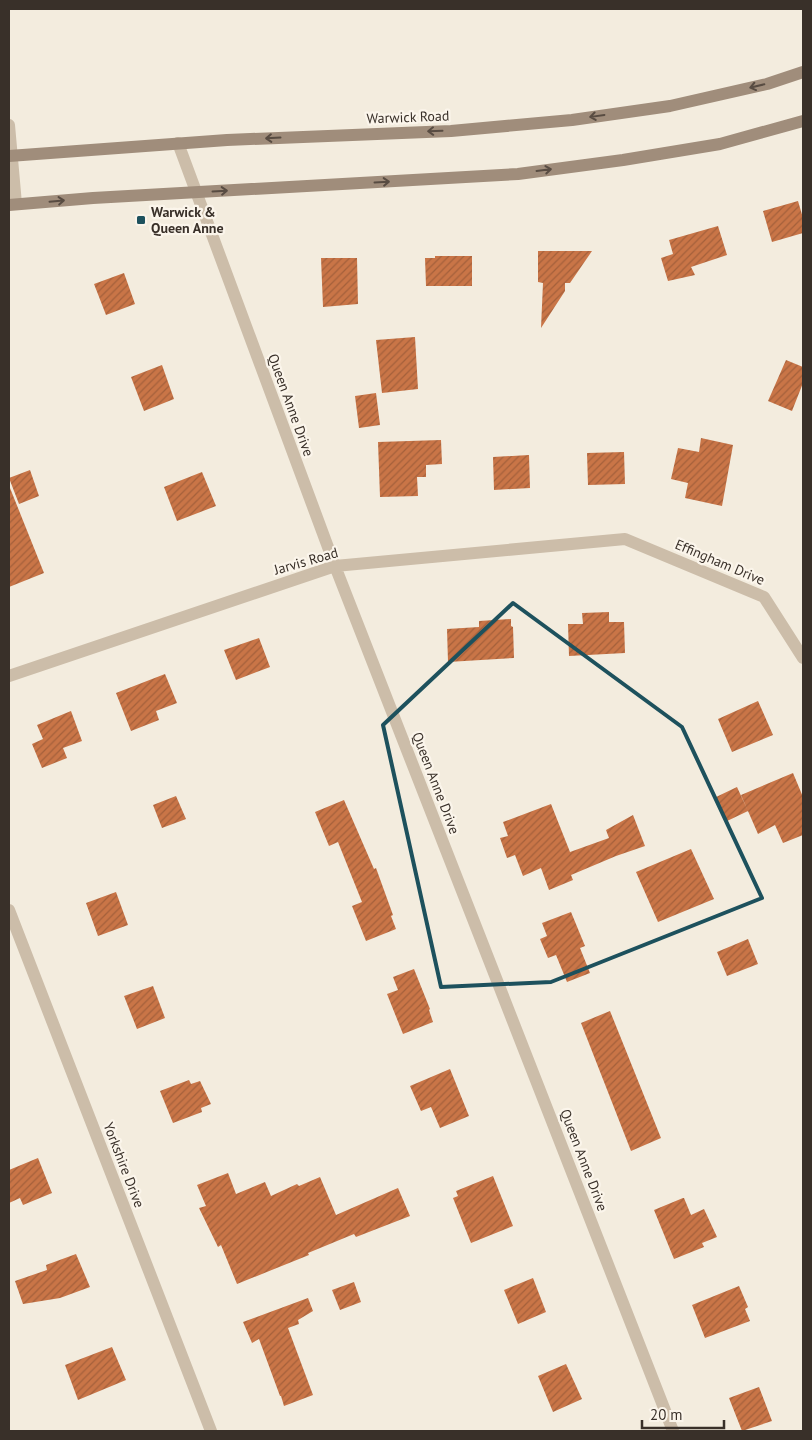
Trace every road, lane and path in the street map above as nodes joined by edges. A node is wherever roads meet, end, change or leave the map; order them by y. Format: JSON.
{"nodes":[{"id":1,"x":803,"y":72,"type":"edge"},
{"id":2,"x":803,"y":121,"type":"edge"},
{"id":3,"x":9,"y":125,"type":"edge"},
{"id":4,"x":178,"y":144,"type":"junction"},
{"id":5,"x":10,"y":156,"type":"edge"},
{"id":6,"x":196,"y":192,"type":"junction"},
{"id":7,"x":12,"y":204,"type":"edge"},
{"id":8,"x":625,"y":538,"type":"joint"},
{"id":9,"x":335,"y":566,"type":"junction"},
{"id":10,"x":803,"y":658,"type":"edge"},
{"id":11,"x":9,"y":676,"type":"edge"},
{"id":12,"x":9,"y":910,"type":"edge"},
{"id":13,"x":210,"y":1431,"type":"edge"},
{"id":14,"x":674,"y":1431,"type":"edge"}],
"edges":[{"from":1,"to":4,"type":"main road","name":"Warwick Road","one_way":true},
{"from":6,"to":2,"type":"main road","one_way":true},
{"from":3,"to":5,"type":"street"},
{"from":4,"to":5,"type":"main road","name":"Warwick Road"},
{"from":4,"to":6,"type":"street","name":"Queen Anne Drive"},
{"from":5,"to":7,"type":"street"},
{"from":7,"to":6,"type":"main road","one_way":true},
{"from":6,"to":9,"type":"street","name":"Queen Anne Drive"},
{"from":8,"to":9,"type":"street","name":"Jarvis Road"},
{"from":8,"to":10,"type":"street","name":"Effingham Drive"},
{"from":9,"to":11,"type":"street","name":"Jarvis Road"},
{"from":9,"to":14,"type":"street","name":"Queen Anne Drive"},
{"from":12,"to":13,"type":"street","name":"Yorkshire Drive"}]}
